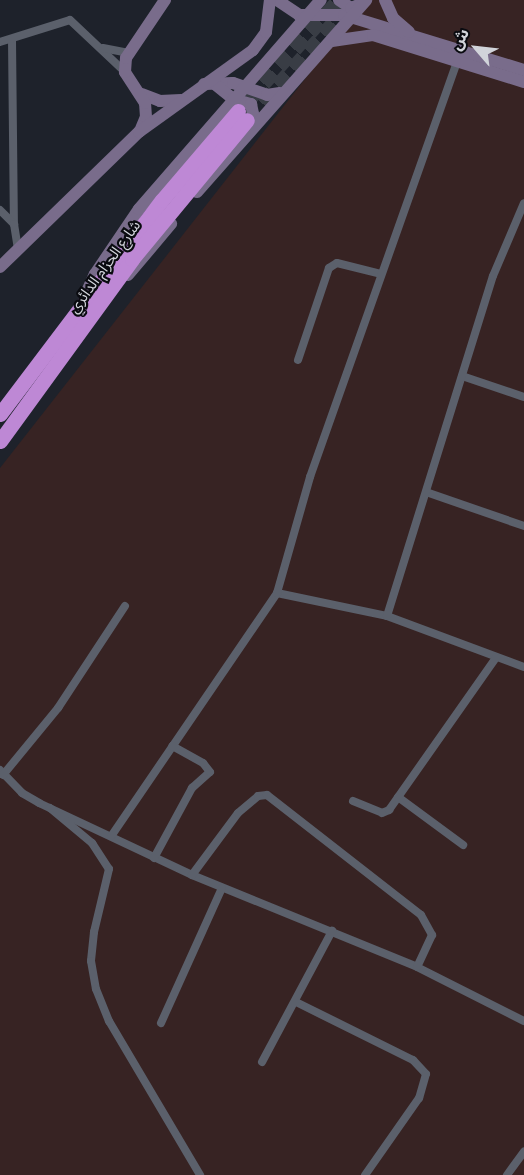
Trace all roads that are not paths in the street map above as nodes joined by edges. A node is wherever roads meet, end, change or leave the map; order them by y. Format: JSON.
{"nodes":[{"id":1,"x":165,"y":0,"type":"edge"},
{"id":2,"x":270,"y":0,"type":"edge"},
{"id":3,"x":277,"y":0,"type":"edge"},
{"id":4,"x":339,"y":0,"type":"edge"},
{"id":5,"x":386,"y":0,"type":"edge"},
{"id":6,"x":364,"y":1,"type":"edge"},
{"id":7,"x":319,"y":2,"type":"edge"},
{"id":8,"x":289,"y":10,"type":"junction"},
{"id":9,"x":305,"y":17,"type":"junction"},
{"id":10,"x":351,"y":17,"type":"junction"},
{"id":11,"x":417,"y":38,"type":"junction"},
{"id":12,"x":12,"y":40,"type":"junction"},
{"id":13,"x":331,"y":41,"type":"junction"},
{"id":14,"x":0,"y":42,"type":"edge"},
{"id":15,"x":103,"y":48,"type":"junction"},
{"id":16,"x":443,"y":50,"type":"junction"},
{"id":17,"x":128,"y":52,"type":"junction"},
{"id":18,"x":458,"y":60,"type":"junction"},
{"id":19,"x":524,"y":70,"type":"edge"},
{"id":20,"x":125,"y":72,"type":"junction"},
{"id":21,"x":524,"y":82,"type":"edge"},
{"id":22,"x":210,"y":85,"type":"junction"},
{"id":23,"x":244,"y":86,"type":"junction"},
{"id":24,"x":280,"y":93,"type":"junction"},
{"id":25,"x":142,"y":94,"type":"junction"},
{"id":26,"x":184,"y":99,"type":"junction"},
{"id":27,"x":243,"y":113,"type":"junction"},
{"id":28,"x":139,"y":132,"type":"junction"},
{"id":29,"x":524,"y":203,"type":"edge"},
{"id":30,"x":0,"y":210,"type":"edge"},
{"id":31,"x":14,"y":224,"type":"junction"},
{"id":32,"x":18,"y":249,"type":"junction"},
{"id":33,"x":0,"y":267,"type":"edge"},
{"id":34,"x":381,"y":274,"type":"junction"},
{"id":35,"x":298,"y":360,"type":"dead end"},
{"id":36,"x":462,"y":376,"type":"junction"},
{"id":37,"x":524,"y":397,"type":"edge"},
{"id":38,"x":0,"y":414,"type":"edge"},
{"id":39,"x":0,"y":441,"type":"edge"},
{"id":40,"x":426,"y":492,"type":"junction"},
{"id":41,"x":524,"y":526,"type":"edge"},
{"id":42,"x":277,"y":593,"type":"junction"},
{"id":43,"x":125,"y":606,"type":"dead end"},
{"id":44,"x":387,"y":616,"type":"junction"},
{"id":45,"x":496,"y":658,"type":"junction"},
{"id":46,"x":524,"y":667,"type":"edge"},
{"id":47,"x":172,"y":746,"type":"junction"},
{"id":48,"x":2,"y":773,"type":"edge"},
{"id":49,"x":398,"y":797,"type":"junction"},
{"id":50,"x":353,"y":801,"type":"dead end"},
{"id":51,"x":50,"y":808,"type":"junction"},
{"id":52,"x":112,"y":836,"type":"junction"},
{"id":53,"x":463,"y":845,"type":"dead end"},
{"id":54,"x":154,"y":858,"type":"junction"},
{"id":55,"x":192,"y":875,"type":"junction"},
{"id":56,"x":222,"y":888,"type":"junction"},
{"id":57,"x":332,"y":931,"type":"junction"},
{"id":58,"x":417,"y":968,"type":"junction"},
{"id":59,"x":296,"y":1002,"type":"junction"},
{"id":60,"x":524,"y":1021,"type":"edge"},
{"id":61,"x":161,"y":1023,"type":"dead end"},
{"id":62,"x":262,"y":1062,"type":"dead end"},
{"id":63,"x":524,"y":1152,"type":"edge"},
{"id":64,"x":200,"y":1175,"type":"edge"},
{"id":65,"x":365,"y":1175,"type":"edge"},
{"id":66,"x":507,"y":1175,"type":"edge"}],
"edges":[{"from":1,"to":17,"type":"street"},
{"from":2,"to":22,"type":"street"},
{"from":3,"to":8,"type":"street"},
{"from":4,"to":6,"type":"street"},
{"from":5,"to":11,"type":"street"},
{"from":6,"to":10,"type":"street"},
{"from":7,"to":8,"type":"street"},
{"from":7,"to":9,"type":"street"},
{"from":8,"to":9,"type":"street"},
{"from":9,"to":10,"type":"street"},
{"from":9,"to":23,"type":"street"},
{"from":10,"to":11,"type":"street"},
{"from":10,"to":13,"type":"street"},
{"from":11,"to":16,"type":"street"},
{"from":12,"to":14,"type":"street"},
{"from":12,"to":15,"type":"street"},
{"from":12,"to":31,"type":"street"},
{"from":13,"to":16,"type":"street"},
{"from":13,"to":24,"type":"street"},
{"from":15,"to":17,"type":"street"},
{"from":15,"to":20,"type":"street"},
{"from":16,"to":18,"type":"street"},
{"from":16,"to":19,"type":"street"},
{"from":17,"to":20,"type":"street"},
{"from":18,"to":21,"type":"street"},
{"from":18,"to":34,"type":"street"},
{"from":20,"to":25,"type":"street"},
{"from":22,"to":23,"type":"street"},
{"from":22,"to":26,"type":"street"},
{"from":22,"to":27,"type":"street"},
{"from":23,"to":24,"type":"street"},
{"from":23,"to":27,"type":"street"},
{"from":24,"to":27,"type":"street"},
{"from":25,"to":26,"type":"street"},
{"from":25,"to":28,"type":"street"},
{"from":26,"to":28,"type":"street"},
{"from":27,"to":38,"type":"highway","name":"شارع الحزام الدائري"},
{"from":27,"to":39,"type":"highway","name":"شارع الحزام الدائري"},
{"from":28,"to":32,"type":"street"},
{"from":29,"to":36,"type":"street"},
{"from":30,"to":31,"type":"street"},
{"from":31,"to":32,"type":"street"},
{"from":32,"to":33,"type":"street"},
{"from":34,"to":35,"type":"street"},
{"from":34,"to":42,"type":"street"},
{"from":36,"to":37,"type":"street"},
{"from":36,"to":40,"type":"street"},
{"from":40,"to":41,"type":"street"},
{"from":40,"to":44,"type":"street"},
{"from":42,"to":44,"type":"street"},
{"from":42,"to":47,"type":"street"},
{"from":43,"to":48,"type":"street"},
{"from":44,"to":45,"type":"street"},
{"from":45,"to":46,"type":"street"},
{"from":45,"to":49,"type":"street"},
{"from":47,"to":52,"type":"street"},
{"from":47,"to":54,"type":"street"},
{"from":48,"to":51,"type":"street"},
{"from":49,"to":50,"type":"street"},
{"from":49,"to":53,"type":"street"},
{"from":51,"to":52,"type":"street"},
{"from":51,"to":64,"type":"street"},
{"from":52,"to":54,"type":"street"},
{"from":54,"to":55,"type":"street"},
{"from":55,"to":56,"type":"street"},
{"from":55,"to":58,"type":"street"},
{"from":56,"to":57,"type":"street"},
{"from":56,"to":61,"type":"street"},
{"from":57,"to":58,"type":"street"},
{"from":57,"to":59,"type":"street"},
{"from":58,"to":60,"type":"street"},
{"from":59,"to":62,"type":"street"},
{"from":59,"to":65,"type":"street"},
{"from":63,"to":66,"type":"street"}]}
